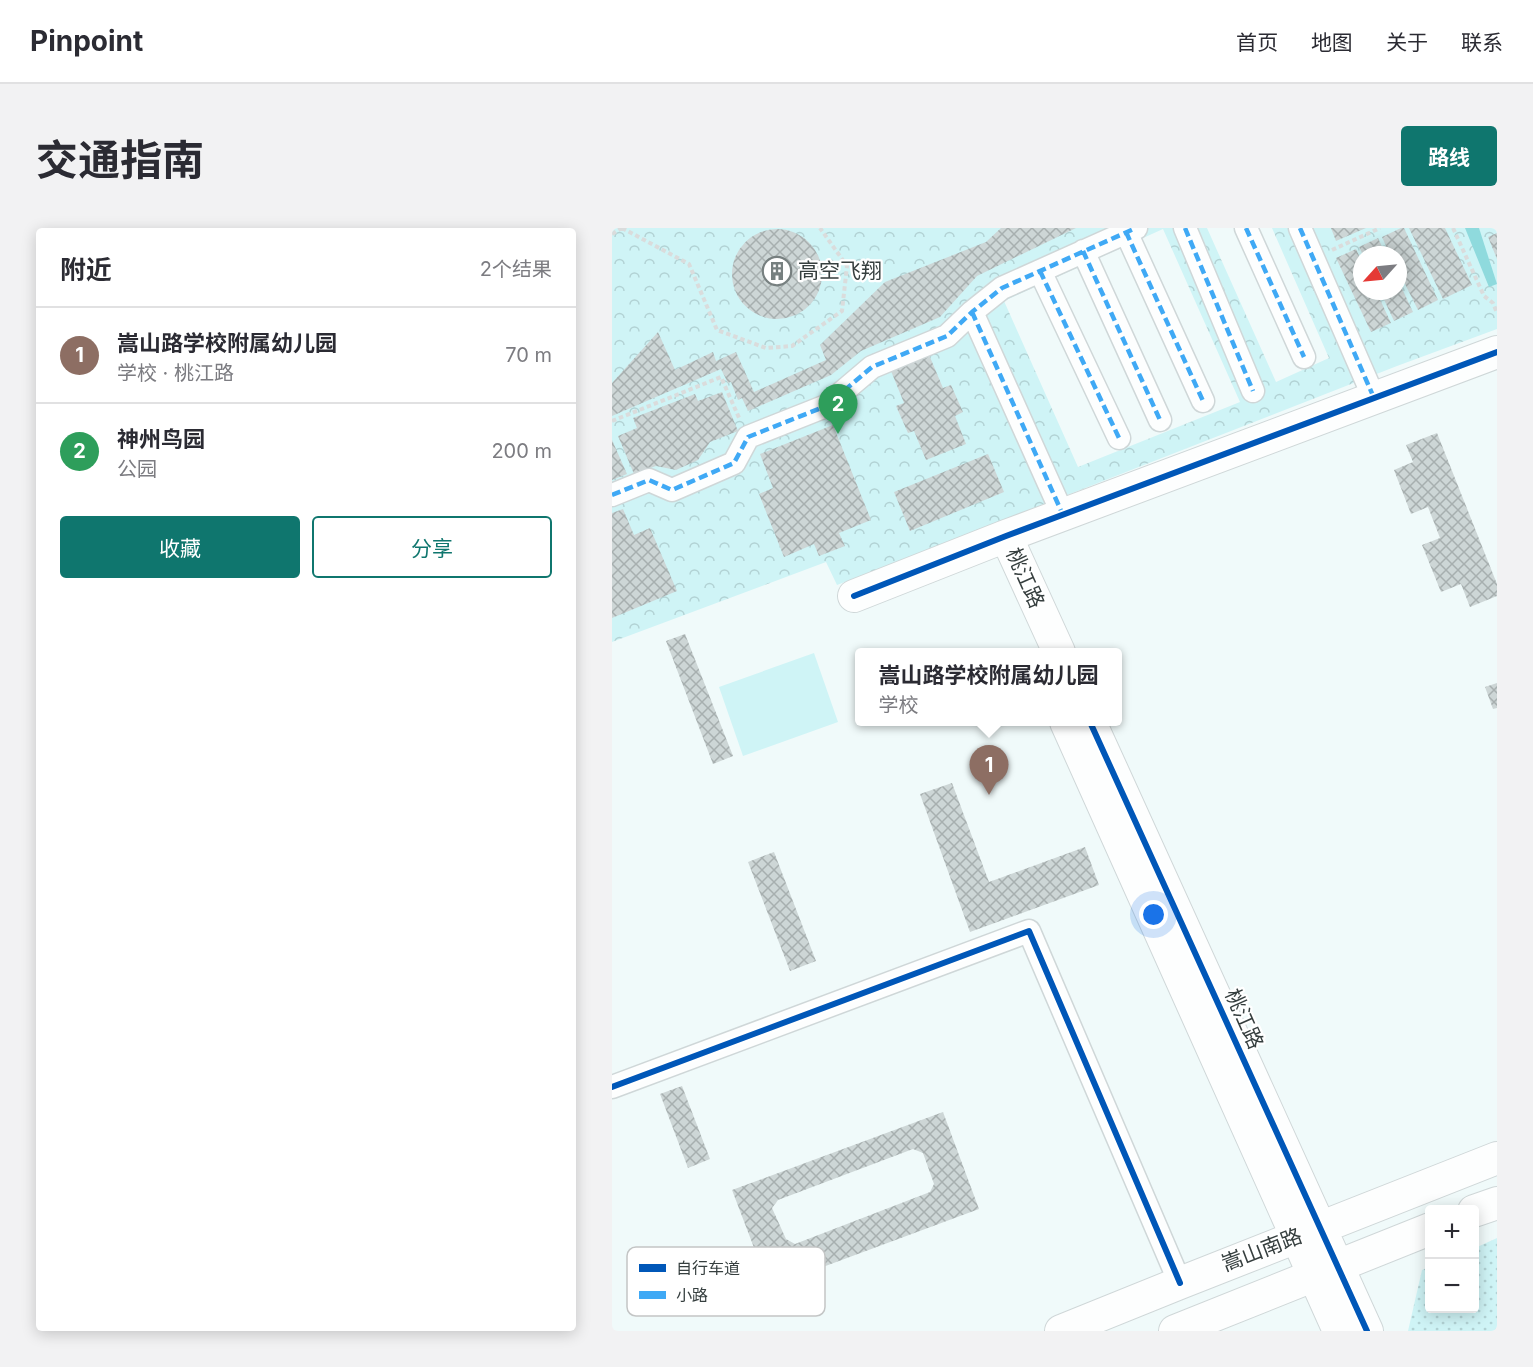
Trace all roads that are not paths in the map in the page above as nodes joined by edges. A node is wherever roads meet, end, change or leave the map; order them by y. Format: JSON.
{"nodes":[{"id":1,"x":1185,"y":228,"type":"edge"},
{"id":2,"x":1246,"y":228,"type":"edge"},
{"id":3,"x":1300,"y":228,"type":"edge"},
{"id":4,"x":1131,"y":230,"type":"edge"},
{"id":5,"x":1083,"y":251,"type":"junction"},
{"id":6,"x":1040,"y":271,"type":"junction"},
{"id":7,"x":972,"y":312,"type":"junction"},
{"id":8,"x":1497,"y":352,"type":"edge"},
{"id":9,"x":1304,"y":357,"type":"dead end"},
{"id":10,"x":1254,"y":391,"type":"dead end"},
{"id":11,"x":1374,"y":398,"type":"junction"},
{"id":12,"x":1203,"y":401,"type":"dead end"},
{"id":13,"x":1160,"y":420,"type":"dead end"},
{"id":14,"x":1119,"y":438,"type":"dead end"},
{"id":15,"x":612,"y":495,"type":"edge"},
{"id":16,"x":1063,"y":515,"type":"junction"},
{"id":17,"x":997,"y":540,"type":"junction"},
{"id":18,"x":854,"y":596,"type":"dead end"},
{"id":19,"x":1034,"y":648,"type":"edge"},
{"id":20,"x":1057,"y":648,"type":"edge"},
{"id":21,"x":1068,"y":726,"type":"edge"},
{"id":22,"x":1092,"y":726,"type":"edge"},
{"id":23,"x":612,"y":1087,"type":"edge"},
{"id":24,"x":1497,"y":1158,"type":"edge"},
{"id":25,"x":1497,"y":1203,"type":"edge"},
{"id":26,"x":1479,"y":1210,"type":"edge"},
{"id":27,"x":1425,"y":1231,"type":"edge"},
{"id":28,"x":1309,"y":1232,"type":"junction"},
{"id":29,"x":1326,"y":1271,"type":"junction"},
{"id":30,"x":1180,"y":1283,"type":"junction"},
{"id":31,"x":1061,"y":1331,"type":"edge"},
{"id":32,"x":1175,"y":1331,"type":"edge"},
{"id":33,"x":1339,"y":1331,"type":"edge"},
{"id":34,"x":1367,"y":1331,"type":"edge"}],
"edges":[{"from":1,"to":10,"type":"street"},
{"from":2,"to":9,"type":"street"},
{"from":3,"to":11,"type":"street"},
{"from":4,"to":5,"type":"street"},
{"from":4,"to":12,"type":"street"},
{"from":5,"to":6,"type":"street"},
{"from":5,"to":13,"type":"street"},
{"from":6,"to":7,"type":"street"},
{"from":6,"to":14,"type":"street"},
{"from":7,"to":15,"type":"street"},
{"from":7,"to":16,"type":"street"},
{"from":8,"to":11,"type":"street"},
{"from":11,"to":16,"type":"street"},
{"from":16,"to":17,"type":"street"},
{"from":17,"to":18,"type":"street"},
{"from":17,"to":19,"type":"street","name":"桃江路"},
{"from":17,"to":20,"type":"street","name":"桃江路"},
{"from":21,"to":28,"type":"street","name":"桃江路"},
{"from":22,"to":28,"type":"street","name":"桃江路"},
{"from":23,"to":30,"type":"street"},
{"from":24,"to":28,"type":"street","name":"嵩山南路"},
{"from":25,"to":26,"type":"street"},
{"from":27,"to":29,"type":"street","name":"嵩山南路"},
{"from":28,"to":29,"type":"street","name":"桃江路"},
{"from":28,"to":30,"type":"street","name":"嵩山南路"},
{"from":29,"to":32,"type":"street","name":"嵩山南路"},
{"from":29,"to":33,"type":"street","name":"桃江路"},
{"from":29,"to":34,"type":"street","name":"桃江路"},
{"from":30,"to":31,"type":"street","name":"嵩山南路"}]}
